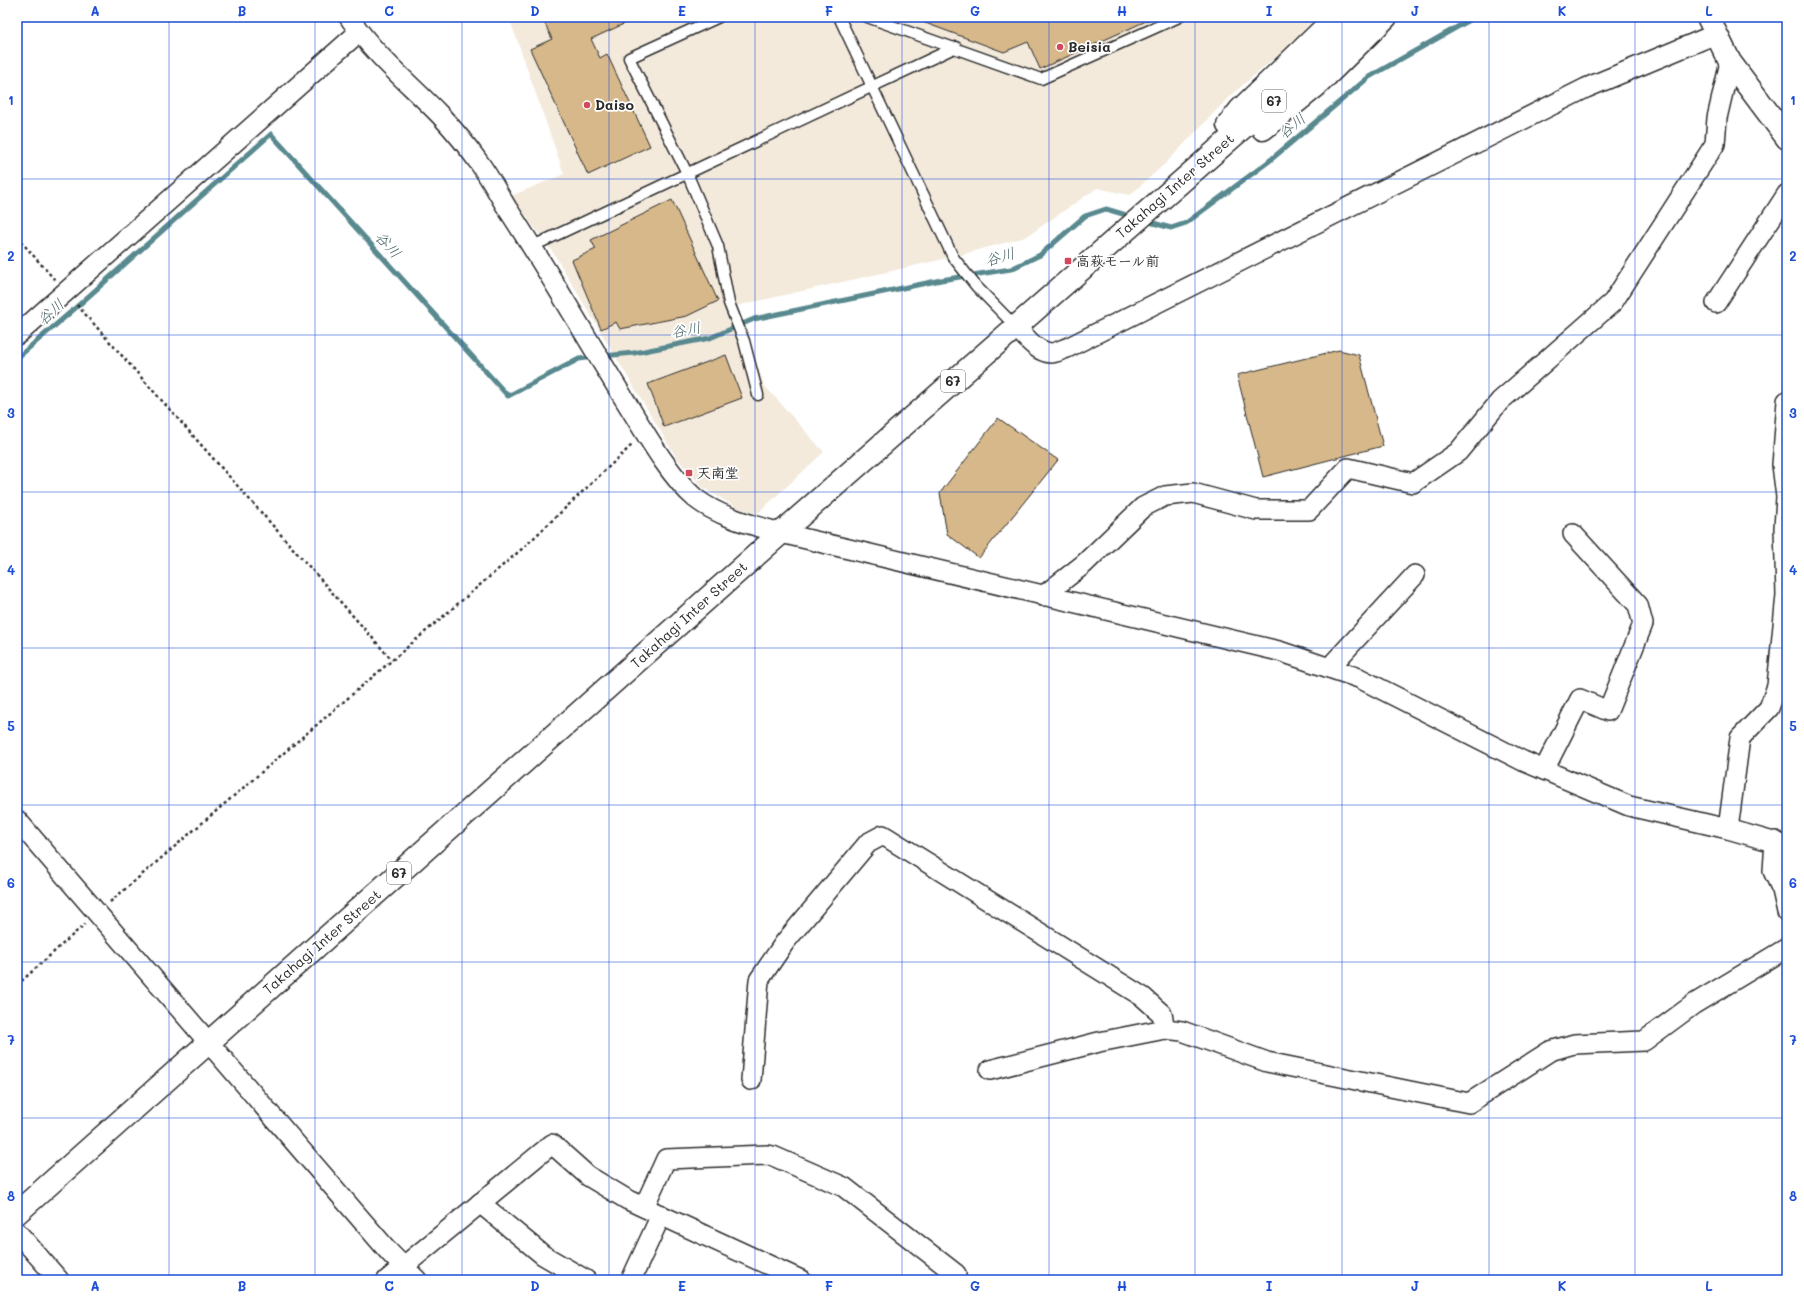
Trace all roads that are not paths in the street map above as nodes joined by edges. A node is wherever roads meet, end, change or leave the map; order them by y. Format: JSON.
{"nodes":[{"id":1,"x":719,"y":17,"type":"edge"},
{"id":2,"x":839,"y":17,"type":"edge"},
{"id":3,"x":867,"y":17,"type":"edge"},
{"id":4,"x":1179,"y":17,"type":"edge"},
{"id":5,"x":1336,"y":17,"type":"edge"},
{"id":6,"x":1361,"y":17,"type":"edge"},
{"id":7,"x":1386,"y":17,"type":"edge"},
{"id":8,"x":354,"y":24,"type":"edge"},
{"id":9,"x":1712,"y":26,"type":"edge"},
{"id":10,"x":956,"y":48,"type":"junction"},
{"id":11,"x":1730,"y":62,"type":"junction"},
{"id":12,"x":872,"y":86,"type":"junction"},
{"id":13,"x":1787,"y":138,"type":"edge"},
{"id":14,"x":687,"y":173,"type":"junction"},
{"id":15,"x":1183,"y":180,"type":"junction"},
{"id":16,"x":1787,"y":194,"type":"edge"},
{"id":17,"x":533,"y":246,"type":"junction"},
{"id":18,"x":1716,"y":303,"type":"dead end"},
{"id":19,"x":1015,"y":326,"type":"junction"},
{"id":20,"x":17,"y":334,"type":"edge"},
{"id":21,"x":758,"y":395,"type":"dead end"},
{"id":22,"x":1786,"y":408,"type":"edge"},
{"id":23,"x":781,"y":533,"type":"junction"},
{"id":24,"x":1573,"y":534,"type":"dead end"},
{"id":25,"x":1415,"y":575,"type":"dead end"},
{"id":26,"x":1044,"y":596,"type":"junction"},
{"id":27,"x":1329,"y":668,"type":"junction"},
{"id":28,"x":1544,"y":770,"type":"junction"},
{"id":29,"x":17,"y":820,"type":"edge"},
{"id":30,"x":1728,"y":829,"type":"junction"},
{"id":31,"x":1781,"y":843,"type":"edge"},
{"id":32,"x":1787,"y":912,"type":"edge"},
{"id":33,"x":1787,"y":948,"type":"edge"},
{"id":34,"x":1164,"y":1029,"type":"junction"},
{"id":35,"x":209,"y":1042,"type":"junction"},
{"id":36,"x":990,"y":1070,"type":"dead end"},
{"id":37,"x":751,"y":1080,"type":"dead end"},
{"id":38,"x":480,"y":1203,"type":"junction"},
{"id":39,"x":644,"y":1207,"type":"junction"},
{"id":40,"x":17,"y":1213,"type":"edge"},
{"id":41,"x":661,"y":1215,"type":"junction"},
{"id":42,"x":17,"y":1232,"type":"edge"},
{"id":43,"x":404,"y":1266,"type":"junction"},
{"id":44,"x":59,"y":1280,"type":"edge"},
{"id":45,"x":387,"y":1280,"type":"edge"},
{"id":46,"x":417,"y":1280,"type":"edge"},
{"id":47,"x":586,"y":1280,"type":"edge"},
{"id":48,"x":631,"y":1280,"type":"edge"},
{"id":49,"x":801,"y":1280,"type":"edge"},
{"id":50,"x":953,"y":1280,"type":"edge"}],
"edges":[{"from":1,"to":14,"type":"lane"},
{"from":2,"to":12,"type":"lane"},
{"from":3,"to":10,"type":"lane"},
{"from":4,"to":10,"type":"lane"},
{"from":5,"to":15,"type":"main road"},
{"from":6,"to":15,"type":"main road","name":"Takahagi Inter Street","number":"67"},
{"from":7,"to":15,"type":"main road"},
{"from":8,"to":17,"type":"street"},
{"from":8,"to":20,"type":"street"},
{"from":9,"to":11,"type":"main road"},
{"from":9,"to":19,"type":"street"},
{"from":10,"to":12,"type":"lane"},
{"from":11,"to":13,"type":"main road"},
{"from":11,"to":26,"type":"street"},
{"from":12,"to":14,"type":"lane"},
{"from":12,"to":19,"type":"lane"},
{"from":14,"to":17,"type":"lane"},
{"from":14,"to":21,"type":"lane"},
{"from":15,"to":19,"type":"main road","name":"Takahagi Inter Street","number":"67"},
{"from":16,"to":18,"type":"street"},
{"from":17,"to":23,"type":"street"},
{"from":19,"to":23,"type":"main road","name":"Takahagi Inter Street","number":"67"},
{"from":22,"to":30,"type":"street"},
{"from":23,"to":26,"type":"street"},
{"from":23,"to":35,"type":"main road","name":"Takahagi Inter Street","number":"67"},
{"from":24,"to":28,"type":"street"},
{"from":25,"to":27,"type":"street"},
{"from":26,"to":27,"type":"street"},
{"from":27,"to":28,"type":"street"},
{"from":28,"to":30,"type":"street"},
{"from":29,"to":35,"type":"street"},
{"from":30,"to":31,"type":"street"},
{"from":31,"to":32,"type":"street"},
{"from":33,"to":34,"type":"street"},
{"from":34,"to":36,"type":"street"},
{"from":34,"to":37,"type":"street"},
{"from":35,"to":40,"type":"main road","name":"Takahagi Inter Street","number":"67"},
{"from":35,"to":43,"type":"street"},
{"from":38,"to":39,"type":"street"},
{"from":38,"to":43,"type":"street"},
{"from":38,"to":47,"type":"street"},
{"from":39,"to":41,"type":"street"},
{"from":39,"to":50,"type":"street"},
{"from":41,"to":48,"type":"street"},
{"from":41,"to":49,"type":"street"},
{"from":42,"to":44,"type":"street"},
{"from":43,"to":45,"type":"street"},
{"from":43,"to":46,"type":"street"}]}
